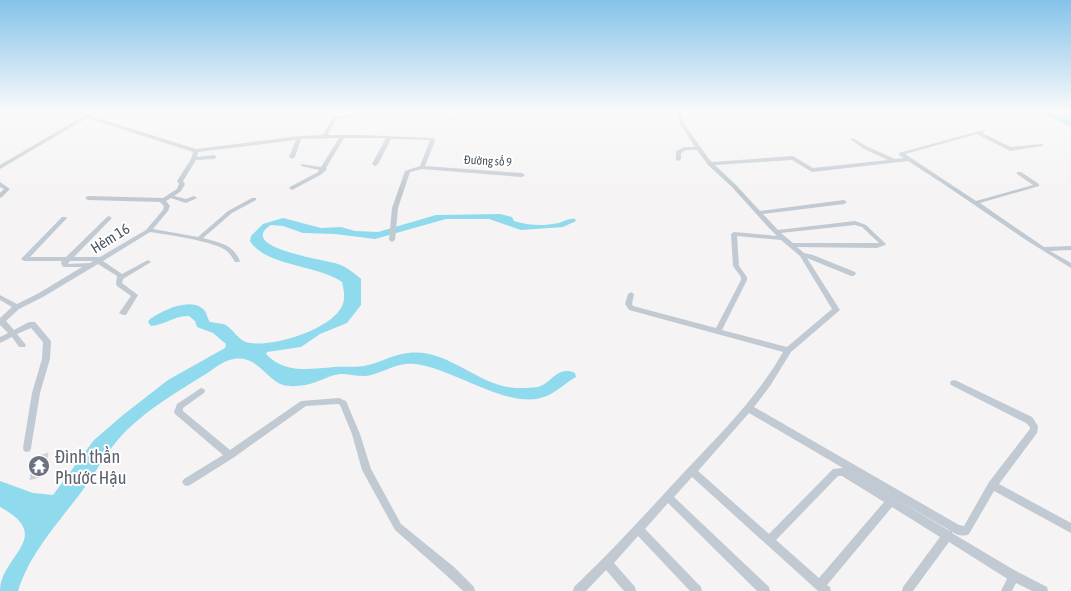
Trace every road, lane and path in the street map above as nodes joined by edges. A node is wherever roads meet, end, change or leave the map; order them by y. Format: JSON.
{"nodes":[{"id":1,"x":48,"y":139,"type":"edge"},
{"id":2,"x":159,"y":139,"type":"edge"},
{"id":3,"x":288,"y":139,"type":"edge"},
{"id":4,"x":299,"y":139,"type":"edge"},
{"id":5,"x":342,"y":139,"type":"edge"},
{"id":6,"x":388,"y":139,"type":"edge"},
{"id":7,"x":412,"y":139,"type":"edge"},
{"id":8,"x":692,"y":139,"type":"edge"},
{"id":9,"x":853,"y":139,"type":"dead end"},
{"id":10,"x":954,"y":139,"type":"edge"},
{"id":11,"x":990,"y":139,"type":"edge"},
{"id":12,"x":1041,"y":145,"type":"dead end"},
{"id":13,"x":699,"y":148,"type":"junction"},
{"id":14,"x":196,"y":151,"type":"junction"},
{"id":15,"x":901,"y":154,"type":"junction"},
{"id":16,"x":214,"y":157,"type":"dead end"},
{"id":17,"x":292,"y":157,"type":"dead end"},
{"id":18,"x":886,"y":157,"type":"junction"},
{"id":19,"x":194,"y":159,"type":"junction"},
{"id":20,"x":678,"y":159,"type":"dead end"},
{"id":21,"x":910,"y":159,"type":"junction"},
{"id":22,"x":895,"y":161,"type":"junction"},
{"id":23,"x":375,"y":164,"type":"dead end"},
{"id":24,"x":710,"y":164,"type":"junction"},
{"id":25,"x":303,"y":165,"type":"dead end"},
{"id":26,"x":0,"y":167,"type":"edge"},
{"id":27,"x":422,"y":167,"type":"junction"},
{"id":28,"x":324,"y":169,"type":"junction"},
{"id":29,"x":1019,"y":174,"type":"dead end"},
{"id":30,"x":522,"y":175,"type":"dead end"},
{"id":31,"x":0,"y":184,"type":"edge"},
{"id":32,"x":292,"y":188,"type":"dead end"},
{"id":33,"x":0,"y":196,"type":"edge"},
{"id":34,"x":88,"y":198,"type":"dead end"},
{"id":35,"x":167,"y":198,"type":"junction"},
{"id":36,"x":194,"y":198,"type":"dead end"},
{"id":37,"x":254,"y":200,"type":"dead end"},
{"id":38,"x":844,"y":202,"type":"dead end"},
{"id":39,"x":975,"y":203,"type":"junction"},
{"id":40,"x":759,"y":213,"type":"junction"},
{"id":41,"x":64,"y":218,"type":"dead end"},
{"id":42,"x":109,"y":218,"type":"dead end"},
{"id":43,"x":149,"y":230,"type":"junction"},
{"id":44,"x":776,"y":232,"type":"junction"},
{"id":45,"x":392,"y":238,"type":"dead end"},
{"id":46,"x":783,"y":238,"type":"junction"},
{"id":47,"x":199,"y":239,"type":"junction"},
{"id":48,"x":790,"y":245,"type":"junction"},
{"id":49,"x":1071,"y":248,"type":"edge"},
{"id":50,"x":1044,"y":249,"type":"junction"},
{"id":51,"x":802,"y":255,"type":"junction"},
{"id":52,"x":69,"y":258,"type":"junction"},
{"id":53,"x":101,"y":260,"type":"junction"},
{"id":54,"x":237,"y":261,"type":"dead end"},
{"id":55,"x":148,"y":262,"type":"dead end"},
{"id":56,"x":92,"y":265,"type":"junction"},
{"id":57,"x":1071,"y":266,"type":"edge"},
{"id":58,"x":853,"y":274,"type":"dead end"},
{"id":59,"x":120,"y":278,"type":"junction"},
{"id":60,"x":631,"y":294,"type":"dead end"},
{"id":61,"x":0,"y":296,"type":"edge"},
{"id":62,"x":17,"y":307,"type":"junction"},
{"id":63,"x":123,"y":313,"type":"dead end"},
{"id":64,"x":1,"y":322,"type":"edge"},
{"id":65,"x":718,"y":331,"type":"junction"},
{"id":66,"x":12,"y":333,"type":"junction"},
{"id":67,"x":0,"y":340,"type":"edge"},
{"id":68,"x":22,"y":345,"type":"dead end"},
{"id":69,"x":788,"y":350,"type":"junction"},
{"id":70,"x":954,"y":383,"type":"dead end"},
{"id":71,"x":201,"y":391,"type":"dead end"},
{"id":72,"x":748,"y":408,"type":"junction"},
{"id":73,"x":27,"y":448,"type":"dead end"},
{"id":74,"x":230,"y":455,"type":"junction"},
{"id":75,"x":691,"y":472,"type":"junction"},
{"id":76,"x":187,"y":482,"type":"dead end"},
{"id":77,"x":992,"y":485,"type":"junction"},
{"id":78,"x":668,"y":497,"type":"junction"},
{"id":79,"x":891,"y":501,"type":"junction"},
{"id":80,"x":1071,"y":528,"type":"edge"},
{"id":81,"x":638,"y":529,"type":"junction"},
{"id":82,"x":948,"y":536,"type":"junction"},
{"id":83,"x":770,"y":540,"type":"junction"},
{"id":84,"x":607,"y":563,"type":"junction"},
{"id":85,"x":1010,"y":574,"type":"junction"},
{"id":86,"x":823,"y":588,"type":"edge"},
{"id":87,"x":470,"y":591,"type":"edge"},
{"id":88,"x":578,"y":591,"type":"edge"},
{"id":89,"x":631,"y":591,"type":"edge"},
{"id":90,"x":697,"y":591,"type":"edge"},
{"id":91,"x":765,"y":591,"type":"edge"},
{"id":92,"x":907,"y":591,"type":"edge"},
{"id":93,"x":1006,"y":591,"type":"edge"},
{"id":94,"x":1043,"y":591,"type":"edge"}],
"edges":[{"from":1,"to":26,"type":"street"},
{"from":2,"to":14,"type":"street"},
{"from":3,"to":14,"type":"street"},
{"from":4,"to":17,"type":"street"},
{"from":5,"to":28,"type":"street"},
{"from":6,"to":23,"type":"street"},
{"from":7,"to":27,"type":"street"},
{"from":8,"to":13,"type":"street"},
{"from":9,"to":18,"type":"street"},
{"from":10,"to":15,"type":"street"},
{"from":11,"to":12,"type":"street"},
{"from":13,"to":20,"type":"street"},
{"from":13,"to":24,"type":"street"},
{"from":14,"to":19,"type":"street","name":"Hẻm 16"},
{"from":15,"to":18,"type":"street"},
{"from":15,"to":21,"type":"street"},
{"from":16,"to":19,"type":"street"},
{"from":18,"to":22,"type":"street"},
{"from":19,"to":35,"type":"street","name":"Hẻm 16"},
{"from":21,"to":22,"type":"street"},
{"from":21,"to":39,"type":"street"},
{"from":22,"to":24,"type":"street"},
{"from":24,"to":40,"type":"street"},
{"from":25,"to":28,"type":"street"},
{"from":27,"to":30,"type":"street","name":"Đường số 9"},
{"from":27,"to":45,"type":"street"},
{"from":28,"to":32,"type":"street"},
{"from":29,"to":39,"type":"street"},
{"from":31,"to":33,"type":"street"},
{"from":34,"to":35,"type":"street"},
{"from":35,"to":36,"type":"street"},
{"from":35,"to":43,"type":"street","name":"Hẻm 16"},
{"from":37,"to":47,"type":"street"},
{"from":38,"to":40,"type":"street"},
{"from":39,"to":50,"type":"street"},
{"from":40,"to":44,"type":"street"},
{"from":41,"to":52,"type":"street"},
{"from":42,"to":52,"type":"street"},
{"from":43,"to":47,"type":"street"},
{"from":43,"to":53,"type":"street","name":"Hẻm 16"},
{"from":44,"to":46,"type":"street"},
{"from":44,"to":48,"type":"street"},
{"from":46,"to":48,"type":"street"},
{"from":46,"to":65,"type":"street"},
{"from":47,"to":54,"type":"street"},
{"from":48,"to":51,"type":"street"},
{"from":49,"to":50,"type":"street"},
{"from":50,"to":57,"type":"street"},
{"from":51,"to":58,"type":"street"},
{"from":51,"to":69,"type":"street"},
{"from":52,"to":53,"type":"street"},
{"from":52,"to":56,"type":"street"},
{"from":53,"to":56,"type":"street","name":"Hẻm 16"},
{"from":53,"to":59,"type":"street"},
{"from":55,"to":59,"type":"street"},
{"from":56,"to":62,"type":"street","name":"Hẻm 16"},
{"from":59,"to":63,"type":"street"},
{"from":60,"to":65,"type":"street"},
{"from":61,"to":62,"type":"street"},
{"from":62,"to":64,"type":"street","name":"Hẻm 16"},
{"from":64,"to":66,"type":"street"},
{"from":65,"to":69,"type":"street"},
{"from":66,"to":67,"type":"street"},
{"from":66,"to":68,"type":"street"},
{"from":66,"to":73,"type":"street"},
{"from":69,"to":72,"type":"street"},
{"from":70,"to":77,"type":"street"},
{"from":71,"to":74,"type":"street"},
{"from":72,"to":75,"type":"street"},
{"from":72,"to":77,"type":"street"},
{"from":74,"to":76,"type":"street"},
{"from":74,"to":87,"type":"street"},
{"from":75,"to":78,"type":"street"},
{"from":75,"to":83,"type":"street"},
{"from":77,"to":80,"type":"street"},
{"from":78,"to":81,"type":"street"},
{"from":78,"to":91,"type":"street"},
{"from":79,"to":82,"type":"street"},
{"from":79,"to":83,"type":"street"},
{"from":79,"to":86,"type":"street"},
{"from":81,"to":84,"type":"street"},
{"from":81,"to":90,"type":"street"},
{"from":82,"to":85,"type":"street"},
{"from":82,"to":92,"type":"street"},
{"from":83,"to":86,"type":"street"},
{"from":84,"to":88,"type":"street"},
{"from":84,"to":89,"type":"street"},
{"from":85,"to":93,"type":"street"},
{"from":85,"to":94,"type":"street"}]}
